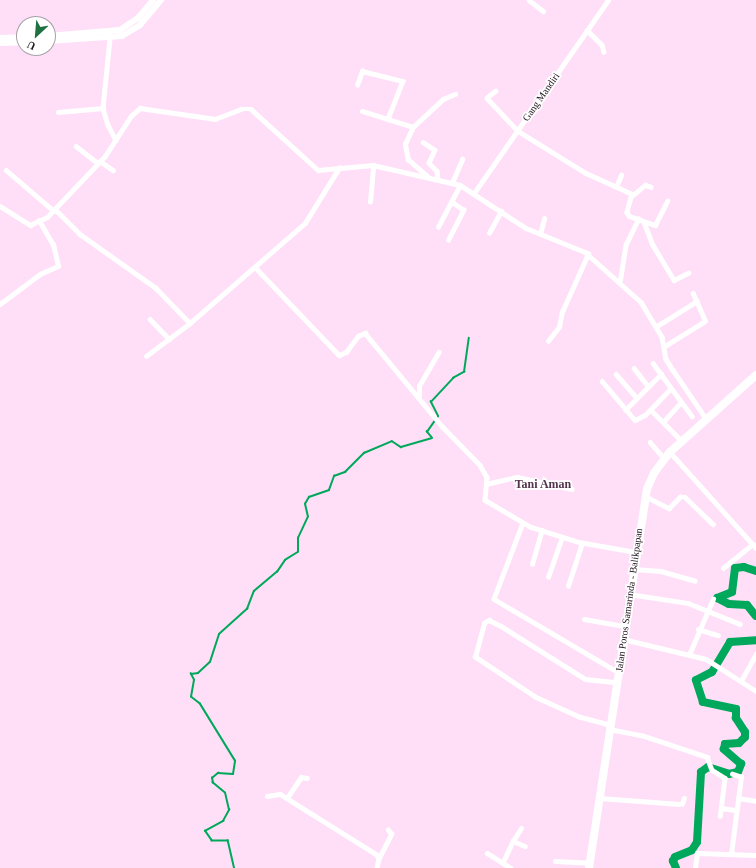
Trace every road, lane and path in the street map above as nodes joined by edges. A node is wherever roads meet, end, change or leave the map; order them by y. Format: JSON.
{"nodes":[{"id":1,"x":153,"y":0,"type":"edge"},
{"id":2,"x":161,"y":0,"type":"edge"},
{"id":3,"x":608,"y":0,"type":"edge"},
{"id":4,"x":529,"y":1,"type":"edge"},
{"id":5,"x":543,"y":11,"type":"dead end"},
{"id":6,"x":587,"y":30,"type":"junction"},
{"id":7,"x":56,"y":35,"type":"edge"},
{"id":8,"x":16,"y":37,"type":"edge"},
{"id":9,"x":0,"y":38,"type":"edge"},
{"id":10,"x":110,"y":39,"type":"junction"},
{"id":11,"x":56,"y":41,"type":"edge"},
{"id":12,"x":16,"y":42,"type":"edge"},
{"id":13,"x":0,"y":43,"type":"edge"},
{"id":14,"x":604,"y":52,"type":"dead end"},
{"id":15,"x":357,"y":85,"type":"dead end"},
{"id":16,"x":496,"y":91,"type":"dead end"},
{"id":17,"x":455,"y":94,"type":"dead end"},
{"id":18,"x":104,"y":108,"type":"junction"},
{"id":19,"x":362,"y":111,"type":"dead end"},
{"id":20,"x":58,"y":112,"type":"dead end"},
{"id":21,"x":388,"y":120,"type":"junction"},
{"id":22,"x":413,"y":127,"type":"junction"},
{"id":23,"x":518,"y":131,"type":"junction"},
{"id":24,"x":116,"y":140,"type":"junction"},
{"id":25,"x":423,"y":142,"type":"dead end"},
{"id":26,"x":76,"y":146,"type":"dead end"},
{"id":27,"x":462,"y":159,"type":"dead end"},
{"id":28,"x":99,"y":162,"type":"junction"},
{"id":29,"x":373,"y":165,"type":"junction"},
{"id":30,"x":339,"y":168,"type":"junction"},
{"id":31,"x":6,"y":170,"type":"dead end"},
{"id":32,"x":113,"y":170,"type":"dead end"},
{"id":33,"x":621,"y":176,"type":"dead end"},
{"id":34,"x":429,"y":178,"type":"junction"},
{"id":35,"x":438,"y":180,"type":"junction"},
{"id":36,"x":452,"y":183,"type":"junction"},
{"id":37,"x":460,"y":185,"type":"junction"},
{"id":38,"x":616,"y":187,"type":"junction"},
{"id":39,"x":651,"y":187,"type":"dead end"},
{"id":40,"x":474,"y":193,"type":"junction"},
{"id":41,"x":633,"y":195,"type":"junction"},
{"id":42,"x":667,"y":201,"type":"dead end"},
{"id":43,"x":370,"y":202,"type":"dead end"},
{"id":44,"x":451,"y":202,"type":"junction"},
{"id":45,"x":0,"y":206,"type":"edge"},
{"id":46,"x":55,"y":210,"type":"junction"},
{"id":47,"x":501,"y":211,"type":"junction"},
{"id":48,"x":544,"y":219,"type":"dead end"},
{"id":49,"x":638,"y":219,"type":"junction"},
{"id":50,"x":39,"y":221,"type":"junction"},
{"id":51,"x":644,"y":222,"type":"junction"},
{"id":52,"x":438,"y":228,"type":"dead end"},
{"id":53,"x":489,"y":233,"type":"dead end"},
{"id":54,"x":540,"y":234,"type":"junction"},
{"id":55,"x":448,"y":240,"type":"dead end"},
{"id":56,"x":588,"y":254,"type":"junction"},
{"id":57,"x":255,"y":267,"type":"junction"},
{"id":58,"x":688,"y":273,"type":"dead end"},
{"id":59,"x":620,"y":280,"type":"junction"},
{"id":60,"x":692,"y":294,"type":"dead end"},
{"id":61,"x":696,"y":301,"type":"junction"},
{"id":62,"x":0,"y":304,"type":"edge"},
{"id":63,"x":150,"y":319,"type":"dead end"},
{"id":64,"x":190,"y":323,"type":"junction"},
{"id":65,"x":657,"y":326,"type":"junction"},
{"id":66,"x":169,"y":339,"type":"junction"},
{"id":67,"x":548,"y":341,"type":"dead end"},
{"id":68,"x":665,"y":346,"type":"junction"},
{"id":69,"x":439,"y":352,"type":"dead end"},
{"id":70,"x":146,"y":356,"type":"dead end"},
{"id":71,"x":653,"y":363,"type":"dead end"},
{"id":72,"x":634,"y":368,"type":"dead end"},
{"id":73,"x":616,"y":374,"type":"dead end"},
{"id":74,"x":661,"y":374,"type":"junction"},
{"id":75,"x":756,"y":375,"type":"edge"},
{"id":76,"x":602,"y":381,"type":"dead end"},
{"id":77,"x":648,"y":386,"type":"junction"},
{"id":78,"x":670,"y":388,"type":"junction"},
{"id":79,"x":419,"y":396,"type":"junction"},
{"id":80,"x":637,"y":398,"type":"junction"},
{"id":81,"x":681,"y":402,"type":"junction"},
{"id":82,"x":625,"y":410,"type":"junction"},
{"id":83,"x":651,"y":410,"type":"junction"},
{"id":84,"x":692,"y":416,"type":"dead end"},
{"id":85,"x":707,"y":420,"type":"junction"},
{"id":86,"x":664,"y":421,"type":"junction"},
{"id":87,"x":682,"y":441,"type":"junction"},
{"id":88,"x":650,"y":442,"type":"dead end"},
{"id":89,"x":667,"y":455,"type":"junction"},
{"id":90,"x":486,"y":484,"type":"junction"},
{"id":91,"x":572,"y":489,"type":"dead end"},
{"id":92,"x":645,"y":496,"type":"junction"},
{"id":93,"x":523,"y":523,"type":"junction"},
{"id":94,"x":713,"y":524,"type":"dead end"},
{"id":95,"x":542,"y":530,"type":"junction"},
{"id":96,"x":562,"y":537,"type":"junction"},
{"id":97,"x":582,"y":543,"type":"junction"},
{"id":98,"x":755,"y":546,"type":"edge"},
{"id":99,"x":635,"y":552,"type":"junction"},
{"id":100,"x":532,"y":564,"type":"dead end"},
{"id":101,"x":633,"y":568,"type":"junction"},
{"id":102,"x":723,"y":568,"type":"dead end"},
{"id":103,"x":548,"y":577,"type":"dead end"},
{"id":104,"x":695,"y":581,"type":"dead end"},
{"id":105,"x":568,"y":586,"type":"dead end"},
{"id":106,"x":629,"y":594,"type":"junction"},
{"id":107,"x":713,"y":599,"type":"dead end"},
{"id":108,"x":708,"y":609,"type":"junction"},
{"id":109,"x":584,"y":619,"type":"dead end"},
{"id":110,"x":740,"y":624,"type":"dead end"},
{"id":111,"x":624,"y":626,"type":"junction"},
{"id":112,"x":698,"y":629,"type":"junction"},
{"id":113,"x":718,"y":635,"type":"dead end"},
{"id":114,"x":623,"y":639,"type":"junction"},
{"id":115,"x":690,"y":654,"type":"junction"},
{"id":116,"x":756,"y":654,"type":"edge"},
{"id":117,"x":618,"y":672,"type":"junction"},
{"id":118,"x":741,"y":681,"type":"junction"},
{"id":119,"x":616,"y":682,"type":"junction"},
{"id":120,"x":756,"y":691,"type":"edge"},
{"id":121,"x":609,"y":727,"type":"junction"},
{"id":122,"x":732,"y":774,"type":"dead end"},
{"id":123,"x":308,"y":778,"type":"dead end"},
{"id":124,"x":267,"y":796,"type":"dead end"},
{"id":125,"x":286,"y":798,"type":"junction"},
{"id":126,"x":600,"y":798,"type":"junction"},
{"id":127,"x":684,"y":798,"type":"dead end"},
{"id":128,"x":738,"y":798,"type":"junction"},
{"id":129,"x":756,"y":802,"type":"edge"},
{"id":130,"x":721,"y":808,"type":"junction"},
{"id":131,"x":736,"y":810,"type":"junction"},
{"id":132,"x":720,"y":816,"type":"dead end"},
{"id":133,"x":521,"y":828,"type":"dead end"},
{"id":134,"x":388,"y":830,"type":"dead end"},
{"id":135,"x":513,"y":841,"type":"junction"},
{"id":136,"x":525,"y":846,"type":"dead end"},
{"id":137,"x":488,"y":853,"type":"dead end"},
{"id":138,"x":730,"y":854,"type":"junction"},
{"id":139,"x":756,"y":855,"type":"edge"},
{"id":140,"x":379,"y":858,"type":"junction"},
{"id":141,"x":555,"y":861,"type":"dead end"},
{"id":142,"x":503,"y":862,"type":"junction"},
{"id":143,"x":590,"y":866,"type":"edge"},
{"id":144,"x":377,"y":868,"type":"edge"},
{"id":145,"x":511,"y":868,"type":"edge"},
{"id":146,"x":694,"y":868,"type":"edge"}],
"edges":[{"from":1,"to":7,"type":"main road"},
{"from":2,"to":10,"type":"main road"},
{"from":3,"to":6,"type":"street","name":"Gang Mandiri"},
{"from":4,"to":5,"type":"street"},
{"from":6,"to":14,"type":"street"},
{"from":6,"to":23,"type":"street","name":"Gang Mandiri"},
{"from":8,"to":9,"type":"main road"},
{"from":10,"to":11,"type":"main road"},
{"from":10,"to":18,"type":"street"},
{"from":12,"to":13,"type":"main road"},
{"from":15,"to":21,"type":"street"},
{"from":16,"to":23,"type":"street"},
{"from":17,"to":22,"type":"street"},
{"from":18,"to":20,"type":"street"},
{"from":18,"to":24,"type":"street"},
{"from":19,"to":21,"type":"street"},
{"from":21,"to":22,"type":"street"},
{"from":22,"to":34,"type":"street"},
{"from":23,"to":38,"type":"street"},
{"from":23,"to":40,"type":"street","name":"Gang Mandiri"},
{"from":24,"to":28,"type":"street"},
{"from":24,"to":30,"type":"street"},
{"from":25,"to":35,"type":"street"},
{"from":26,"to":28,"type":"street"},
{"from":27,"to":36,"type":"street"},
{"from":28,"to":32,"type":"street"},
{"from":28,"to":46,"type":"street"},
{"from":29,"to":30,"type":"street"},
{"from":29,"to":34,"type":"street"},
{"from":29,"to":43,"type":"street"},
{"from":30,"to":57,"type":"street"},
{"from":31,"to":46,"type":"street"},
{"from":33,"to":38,"type":"street"},
{"from":34,"to":35,"type":"street"},
{"from":35,"to":36,"type":"street"},
{"from":36,"to":37,"type":"street"},
{"from":37,"to":40,"type":"street"},
{"from":37,"to":44,"type":"street"},
{"from":38,"to":41,"type":"street"},
{"from":39,"to":41,"type":"street"},
{"from":40,"to":47,"type":"street"},
{"from":41,"to":49,"type":"street"},
{"from":42,"to":51,"type":"street"},
{"from":44,"to":52,"type":"street"},
{"from":44,"to":55,"type":"street"},
{"from":45,"to":50,"type":"street"},
{"from":46,"to":50,"type":"street"},
{"from":46,"to":64,"type":"street"},
{"from":47,"to":53,"type":"street"},
{"from":47,"to":54,"type":"street"},
{"from":48,"to":54,"type":"street"},
{"from":49,"to":51,"type":"street"},
{"from":49,"to":59,"type":"street"},
{"from":50,"to":62,"type":"street"},
{"from":51,"to":58,"type":"street"},
{"from":54,"to":56,"type":"street"},
{"from":56,"to":59,"type":"street"},
{"from":56,"to":67,"type":"street"},
{"from":57,"to":64,"type":"street"},
{"from":57,"to":79,"type":"street"},
{"from":59,"to":65,"type":"street"},
{"from":60,"to":61,"type":"street"},
{"from":61,"to":65,"type":"street"},
{"from":61,"to":68,"type":"street"},
{"from":63,"to":66,"type":"street"},
{"from":64,"to":66,"type":"street"},
{"from":65,"to":68,"type":"street"},
{"from":66,"to":70,"type":"street"},
{"from":68,"to":85,"type":"street"},
{"from":69,"to":79,"type":"street"},
{"from":71,"to":74,"type":"street"},
{"from":72,"to":77,"type":"street"},
{"from":73,"to":80,"type":"street"},
{"from":74,"to":77,"type":"street"},
{"from":74,"to":78,"type":"street"},
{"from":75,"to":85,"type":"highway","name":"Jalan Poros Samarinda - Balikpapan"},
{"from":76,"to":82,"type":"street"},
{"from":77,"to":80,"type":"street"},
{"from":78,"to":81,"type":"street"},
{"from":78,"to":83,"type":"street"},
{"from":79,"to":90,"type":"street"},
{"from":80,"to":82,"type":"street"},
{"from":81,"to":84,"type":"street"},
{"from":81,"to":86,"type":"street"},
{"from":82,"to":83,"type":"street"},
{"from":83,"to":86,"type":"street"},
{"from":85,"to":87,"type":"highway","name":"Jalan Poros Samarinda - Balikpapan"},
{"from":86,"to":87,"type":"street"},
{"from":87,"to":89,"type":"highway","name":"Jalan Poros Samarinda - Balikpapan"},
{"from":88,"to":89,"type":"street"},
{"from":89,"to":92,"type":"highway","name":"Jalan Poros Samarinda - Balikpapan"},
{"from":89,"to":98,"type":"street"},
{"from":90,"to":91,"type":"street"},
{"from":90,"to":93,"type":"street"},
{"from":92,"to":94,"type":"street"},
{"from":92,"to":99,"type":"highway","name":"Jalan Poros Samarinda - Balikpapan"},
{"from":93,"to":95,"type":"street"},
{"from":93,"to":117,"type":"street"},
{"from":95,"to":96,"type":"street"},
{"from":95,"to":100,"type":"street"},
{"from":96,"to":97,"type":"street"},
{"from":96,"to":103,"type":"street"},
{"from":97,"to":99,"type":"street"},
{"from":97,"to":105,"type":"street"},
{"from":98,"to":102,"type":"street"},
{"from":99,"to":101,"type":"highway","name":"Jalan Poros Samarinda - Balikpapan"},
{"from":101,"to":104,"type":"street"},
{"from":101,"to":106,"type":"highway","name":"Jalan Poros Samarinda - Balikpapan"},
{"from":106,"to":108,"type":"street"},
{"from":106,"to":111,"type":"highway","name":"Jalan Poros Samarinda - Balikpapan"},
{"from":107,"to":108,"type":"street"},
{"from":108,"to":110,"type":"street"},
{"from":108,"to":112,"type":"street"},
{"from":109,"to":111,"type":"street"},
{"from":111,"to":114,"type":"highway","name":"Jalan Poros Samarinda - Balikpapan"},
{"from":112,"to":113,"type":"street"},
{"from":112,"to":115,"type":"street"},
{"from":114,"to":115,"type":"street"},
{"from":114,"to":117,"type":"highway","name":"Jalan Poros Samarinda - Balikpapan"},
{"from":115,"to":118,"type":"street"},
{"from":116,"to":118,"type":"street"},
{"from":117,"to":119,"type":"highway","name":"Jalan Poros Samarinda - Balikpapan"},
{"from":118,"to":120,"type":"street"},
{"from":119,"to":121,"type":"highway","name":"Jalan Poros Samarinda - Balikpapan"},
{"from":119,"to":121,"type":"street"},
{"from":121,"to":126,"type":"highway","name":"Jalan Poros Samarinda - Balikpapan"},
{"from":121,"to":130,"type":"street"},
{"from":122,"to":128,"type":"street"},
{"from":123,"to":125,"type":"street"},
{"from":124,"to":125,"type":"street"},
{"from":125,"to":140,"type":"street"},
{"from":126,"to":127,"type":"street"},
{"from":126,"to":143,"type":"highway","name":"Jalan Poros Samarinda - Balikpapan"},
{"from":128,"to":129,"type":"street"},
{"from":128,"to":131,"type":"street"},
{"from":130,"to":131,"type":"street"},
{"from":130,"to":132,"type":"street"},
{"from":131,"to":138,"type":"street"},
{"from":133,"to":135,"type":"street"},
{"from":134,"to":140,"type":"street"},
{"from":135,"to":136,"type":"street"},
{"from":135,"to":142,"type":"street"},
{"from":137,"to":142,"type":"street"},
{"from":138,"to":139,"type":"street"},
{"from":138,"to":146,"type":"street"},
{"from":140,"to":144,"type":"street"},
{"from":141,"to":143,"type":"street"},
{"from":142,"to":145,"type":"street"}]}
